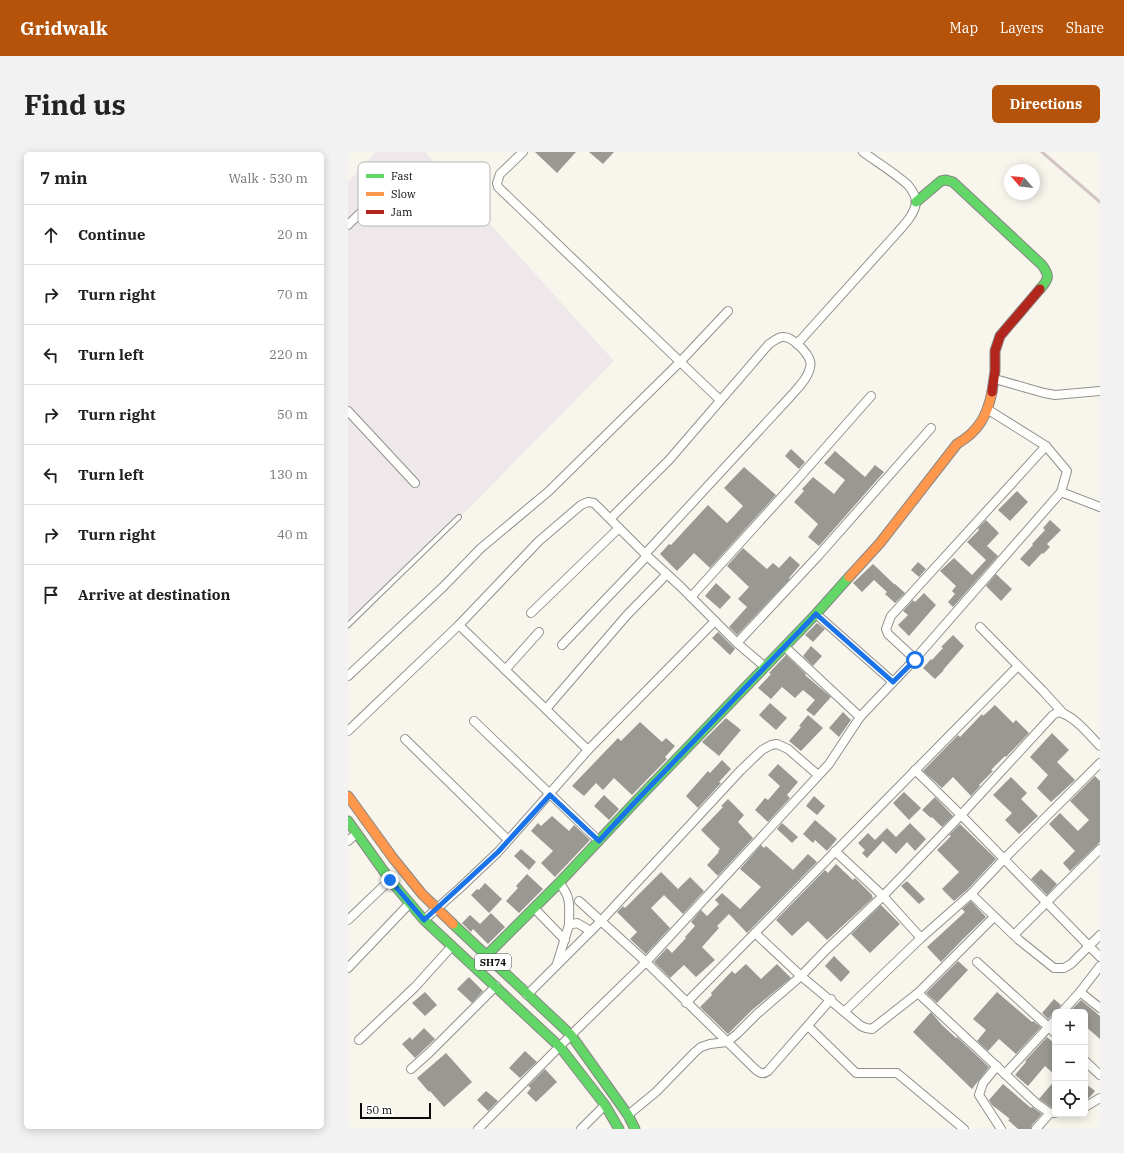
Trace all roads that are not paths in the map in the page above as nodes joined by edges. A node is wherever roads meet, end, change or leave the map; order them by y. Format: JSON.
{"nodes":[{"id":1,"x":522,"y":152,"type":"edge"},
{"id":2,"x":863,"y":152,"type":"edge"},
{"id":3,"x":916,"y":202,"type":"junction"},
{"id":4,"x":358,"y":215,"type":"edge"},
{"id":5,"x":348,"y":225,"type":"edge"},
{"id":6,"x":728,"y":311,"type":"dead end"},
{"id":7,"x":797,"y":344,"type":"junction"},
{"id":8,"x":680,"y":362,"type":"junction"},
{"id":9,"x":995,"y":379,"type":"junction"},
{"id":10,"x":1100,"y":391,"type":"edge"},
{"id":11,"x":871,"y":396,"type":"dead end"},
{"id":12,"x":720,"y":400,"type":"junction"},
{"id":13,"x":987,"y":409,"type":"junction"},
{"id":14,"x":348,"y":411,"type":"edge"},
{"id":15,"x":931,"y":428,"type":"dead end"},
{"id":16,"x":1046,"y":446,"type":"junction"},
{"id":17,"x":415,"y":483,"type":"dead end"},
{"id":18,"x":1061,"y":492,"type":"junction"},
{"id":19,"x":1100,"y":508,"type":"edge"},
{"id":20,"x":459,"y":517,"type":"dead end"},
{"id":21,"x":610,"y":519,"type":"junction"},
{"id":22,"x":619,"y":528,"type":"junction"},
{"id":23,"x":646,"y":555,"type":"junction"},
{"id":24,"x":667,"y":574,"type":"junction"},
{"id":25,"x":691,"y":597,"type":"junction"},
{"id":26,"x":530,"y":613,"type":"dead end"},
{"id":27,"x":816,"y":614,"type":"junction"},
{"id":28,"x":715,"y":621,"type":"junction"},
{"id":29,"x":348,"y":625,"type":"edge"},
{"id":30,"x":459,"y":625,"type":"junction"},
{"id":31,"x":980,"y":626,"type":"dead end"},
{"id":32,"x":539,"y":632,"type":"dead end"},
{"id":33,"x":737,"y":643,"type":"junction"},
{"id":34,"x":562,"y":645,"type":"dead end"},
{"id":35,"x":785,"y":647,"type":"junction"},
{"id":36,"x":915,"y":660,"type":"junction"},
{"id":37,"x":1018,"y":666,"type":"junction"},
{"id":38,"x":765,"y":667,"type":"junction"},
{"id":39,"x":505,"y":670,"type":"junction"},
{"id":40,"x":348,"y":676,"type":"edge"},
{"id":41,"x":893,"y":682,"type":"junction"},
{"id":42,"x":546,"y":709,"type":"junction"},
{"id":43,"x":1063,"y":713,"type":"junction"},
{"id":44,"x":860,"y":717,"type":"junction"},
{"id":45,"x":474,"y":721,"type":"dead end"},
{"id":46,"x":348,"y":732,"type":"edge"},
{"id":47,"x":405,"y":739,"type":"dead end"},
{"id":48,"x":1100,"y":746,"type":"edge"},
{"id":49,"x":588,"y":750,"type":"junction"},
{"id":50,"x":1100,"y":763,"type":"edge"},
{"id":51,"x":915,"y":770,"type":"junction"},
{"id":52,"x":818,"y":775,"type":"junction"},
{"id":53,"x":550,"y":795,"type":"junction"},
{"id":54,"x":348,"y":796,"type":"edge"},
{"id":55,"x":961,"y":815,"type":"junction"},
{"id":56,"x":348,"y":821,"type":"edge"},
{"id":57,"x":357,"y":833,"type":"junction"},
{"id":58,"x":508,"y":840,"type":"junction"},
{"id":59,"x":348,"y":841,"type":"edge"},
{"id":60,"x":599,"y":841,"type":"junction"},
{"id":61,"x":1100,"y":849,"type":"edge"},
{"id":62,"x":835,"y":851,"type":"junction"},
{"id":63,"x":1004,"y":859,"type":"junction"},
{"id":64,"x":390,"y":880,"type":"junction"},
{"id":65,"x":559,"y":883,"type":"junction"},
{"id":66,"x":971,"y":894,"type":"junction"},
{"id":67,"x":882,"y":896,"type":"junction"},
{"id":68,"x":579,"y":901,"type":"dead end"},
{"id":69,"x":1046,"y":903,"type":"junction"},
{"id":70,"x":410,"y":904,"type":"junction"},
{"id":71,"x":437,"y":908,"type":"junction"},
{"id":72,"x":534,"y":908,"type":"junction"},
{"id":73,"x":994,"y":917,"type":"junction"},
{"id":74,"x":348,"y":920,"type":"edge"},
{"id":75,"x":424,"y":920,"type":"junction"},
{"id":76,"x":601,"y":921,"type":"junction"},
{"id":77,"x":569,"y":925,"type":"junction"},
{"id":78,"x":591,"y":931,"type":"junction"},
{"id":79,"x":755,"y":933,"type":"junction"},
{"id":80,"x":1014,"y":935,"type":"junction"},
{"id":81,"x":1100,"y":935,"type":"edge"},
{"id":82,"x":921,"y":938,"type":"junction"},
{"id":83,"x":564,"y":940,"type":"junction"},
{"id":84,"x":452,"y":946,"type":"junction"},
{"id":85,"x":1089,"y":946,"type":"junction"},
{"id":86,"x":486,"y":955,"type":"junction"},
{"id":87,"x":1100,"y":957,"type":"edge"},
{"id":88,"x":646,"y":962,"type":"junction"},
{"id":89,"x":977,"y":962,"type":"dead end"},
{"id":90,"x":557,"y":966,"type":"junction"},
{"id":91,"x":1100,"y":966,"type":"edge"},
{"id":92,"x":348,"y":968,"type":"edge"},
{"id":93,"x":801,"y":976,"type":"junction"},
{"id":94,"x":496,"y":986,"type":"junction"},
{"id":95,"x":1080,"y":992,"type":"junction"},
{"id":96,"x":918,"y":993,"type":"junction"},
{"id":97,"x":527,"y":995,"type":"junction"},
{"id":98,"x":831,"y":999,"type":"junction"},
{"id":99,"x":686,"y":1003,"type":"junction"},
{"id":100,"x":1100,"y":1008,"type":"edge"},
{"id":101,"x":1065,"y":1009,"type":"edge"},
{"id":102,"x":845,"y":1011,"type":"junction"},
{"id":103,"x":808,"y":1026,"type":"junction"},
{"id":104,"x":1052,"y":1030,"type":"edge"},
{"id":105,"x":571,"y":1035,"type":"junction"},
{"id":106,"x":358,"y":1040,"type":"dead end"},
{"id":107,"x":727,"y":1042,"type":"junction"},
{"id":108,"x":560,"y":1047,"type":"junction"},
{"id":109,"x":1088,"y":1064,"type":"edge"},
{"id":110,"x":997,"y":1066,"type":"junction"},
{"id":111,"x":411,"y":1069,"type":"dead end"},
{"id":112,"x":1005,"y":1074,"type":"junction"},
{"id":113,"x":1100,"y":1075,"type":"edge"},
{"id":114,"x":1100,"y":1098,"type":"edge"},
{"id":115,"x":605,"y":1105,"type":"junction"},
{"id":116,"x":1088,"y":1105,"type":"edge"},
{"id":117,"x":1052,"y":1112,"type":"edge"},
{"id":118,"x":1052,"y":1114,"type":"edge"},
{"id":119,"x":628,"y":1115,"type":"junction"},
{"id":120,"x":478,"y":1129,"type":"edge"},
{"id":121,"x":581,"y":1129,"type":"edge"},
{"id":122,"x":619,"y":1129,"type":"edge"},
{"id":123,"x":635,"y":1129,"type":"edge"},
{"id":124,"x":964,"y":1129,"type":"edge"},
{"id":125,"x":1001,"y":1129,"type":"edge"},
{"id":126,"x":1036,"y":1129,"type":"edge"}],
"edges":[{"from":1,"to":8,"type":"street"},
{"from":2,"to":3,"type":"street"},
{"from":3,"to":7,"type":"street"},
{"from":3,"to":9,"type":"street"},
{"from":4,"to":5,"type":"street"},
{"from":6,"to":8,"type":"street"},
{"from":7,"to":12,"type":"street"},
{"from":7,"to":23,"type":"street"},
{"from":8,"to":12,"type":"street"},
{"from":8,"to":40,"type":"street"},
{"from":9,"to":10,"type":"street"},
{"from":9,"to":13,"type":"street"},
{"from":11,"to":25,"type":"street"},
{"from":12,"to":21,"type":"street"},
{"from":13,"to":16,"type":"street"},
{"from":13,"to":27,"type":"street"},
{"from":14,"to":17,"type":"street"},
{"from":15,"to":33,"type":"street"},
{"from":16,"to":18,"type":"street"},
{"from":16,"to":36,"type":"street"},
{"from":18,"to":19,"type":"street"},
{"from":18,"to":36,"type":"street"},
{"from":20,"to":29,"type":"lane"},
{"from":21,"to":22,"type":"street"},
{"from":21,"to":30,"type":"street"},
{"from":22,"to":23,"type":"street"},
{"from":22,"to":26,"type":"street"},
{"from":23,"to":24,"type":"street"},
{"from":23,"to":34,"type":"street"},
{"from":24,"to":25,"type":"street"},
{"from":24,"to":42,"type":"street"},
{"from":25,"to":28,"type":"street"},
{"from":27,"to":35,"type":"street"},
{"from":27,"to":41,"type":"street"},
{"from":28,"to":33,"type":"street"},
{"from":28,"to":49,"type":"street"},
{"from":30,"to":39,"type":"street"},
{"from":30,"to":46,"type":"street"},
{"from":31,"to":37,"type":"street"},
{"from":32,"to":39,"type":"street"},
{"from":33,"to":38,"type":"street"},
{"from":35,"to":38,"type":"street"},
{"from":35,"to":44,"type":"street"},
{"from":36,"to":41,"type":"street"},
{"from":37,"to":43,"type":"street"},
{"from":37,"to":51,"type":"street"},
{"from":38,"to":60,"type":"street"},
{"from":39,"to":42,"type":"street"},
{"from":41,"to":44,"type":"street"},
{"from":42,"to":49,"type":"street"},
{"from":43,"to":48,"type":"street"},
{"from":43,"to":55,"type":"street"},
{"from":44,"to":52,"type":"street"},
{"from":45,"to":53,"type":"street"},
{"from":47,"to":58,"type":"street"},
{"from":49,"to":53,"type":"street"},
{"from":50,"to":63,"type":"street"},
{"from":51,"to":55,"type":"street"},
{"from":51,"to":62,"type":"street"},
{"from":52,"to":76,"type":"street"},
{"from":52,"to":88,"type":"street"},
{"from":53,"to":58,"type":"street"},
{"from":53,"to":60,"type":"street"},
{"from":54,"to":71,"type":"street","number":"SH74"},
{"from":55,"to":63,"type":"street"},
{"from":55,"to":67,"type":"street"},
{"from":56,"to":57,"type":"street","number":"SH74"},
{"from":57,"to":59,"type":"street"},
{"from":57,"to":64,"type":"street","number":"SH74"},
{"from":58,"to":71,"type":"street"},
{"from":60,"to":65,"type":"street"},
{"from":61,"to":69,"type":"street"},
{"from":62,"to":67,"type":"street"},
{"from":62,"to":79,"type":"street"},
{"from":63,"to":66,"type":"street"},
{"from":63,"to":69,"type":"street"},
{"from":64,"to":70,"type":"street","number":"SH74"},
{"from":64,"to":74,"type":"street"},
{"from":65,"to":72,"type":"street"},
{"from":65,"to":77,"type":"street"},
{"from":66,"to":73,"type":"street"},
{"from":66,"to":82,"type":"street"},
{"from":67,"to":82,"type":"street"},
{"from":67,"to":93,"type":"street"},
{"from":68,"to":76,"type":"street"},
{"from":69,"to":80,"type":"street"},
{"from":69,"to":85,"type":"street"},
{"from":70,"to":75,"type":"street","number":"SH74"},
{"from":70,"to":92,"type":"street"},
{"from":71,"to":75,"type":"street"},
{"from":71,"to":86,"type":"street","number":"SH74"},
{"from":72,"to":83,"type":"street"},
{"from":72,"to":86,"type":"street"},
{"from":73,"to":80,"type":"street"},
{"from":73,"to":96,"type":"street"},
{"from":75,"to":84,"type":"street","number":"SH74"},
{"from":76,"to":78,"type":"street"},
{"from":76,"to":88,"type":"street"},
{"from":77,"to":78,"type":"street"},
{"from":77,"to":83,"type":"street"},
{"from":78,"to":90,"type":"street"},
{"from":79,"to":93,"type":"street"},
{"from":79,"to":99,"type":"street"},
{"from":80,"to":85,"type":"street"},
{"from":81,"to":85,"type":"street"},
{"from":82,"to":102,"type":"street"},
{"from":83,"to":90,"type":"street"},
{"from":84,"to":94,"type":"street","number":"SH74"},
{"from":84,"to":106,"type":"street"},
{"from":85,"to":87,"type":"street"},
{"from":86,"to":97,"type":"street","number":"SH74"},
{"from":88,"to":99,"type":"street"},
{"from":88,"to":105,"type":"street"},
{"from":89,"to":104,"type":"street"},
{"from":90,"to":97,"type":"street"},
{"from":91,"to":95,"type":"street"},
{"from":93,"to":98,"type":"street"},
{"from":93,"to":107,"type":"street"},
{"from":94,"to":108,"type":"street","number":"SH74"},
{"from":94,"to":111,"type":"street"},
{"from":95,"to":100,"type":"street"},
{"from":95,"to":101,"type":"street"},
{"from":96,"to":102,"type":"street"},
{"from":96,"to":110,"type":"street"},
{"from":97,"to":105,"type":"street","number":"SH74"},
{"from":98,"to":102,"type":"street"},
{"from":98,"to":103,"type":"street"},
{"from":99,"to":107,"type":"street"},
{"from":103,"to":107,"type":"street"},
{"from":103,"to":124,"type":"street"},
{"from":104,"to":112,"type":"street"},
{"from":105,"to":108,"type":"street"},
{"from":105,"to":119,"type":"street","number":"SH74"},
{"from":107,"to":119,"type":"street"},
{"from":108,"to":115,"type":"street","number":"SH74"},
{"from":108,"to":120,"type":"street"},
{"from":109,"to":113,"type":"street"},
{"from":110,"to":112,"type":"street"},
{"from":110,"to":125,"type":"street"},
{"from":112,"to":117,"type":"street"},
{"from":114,"to":116,"type":"street"},
{"from":115,"to":121,"type":"street"},
{"from":115,"to":122,"type":"street","number":"SH74"},
{"from":118,"to":126,"type":"street"},
{"from":119,"to":123,"type":"street","number":"SH74"}]}
